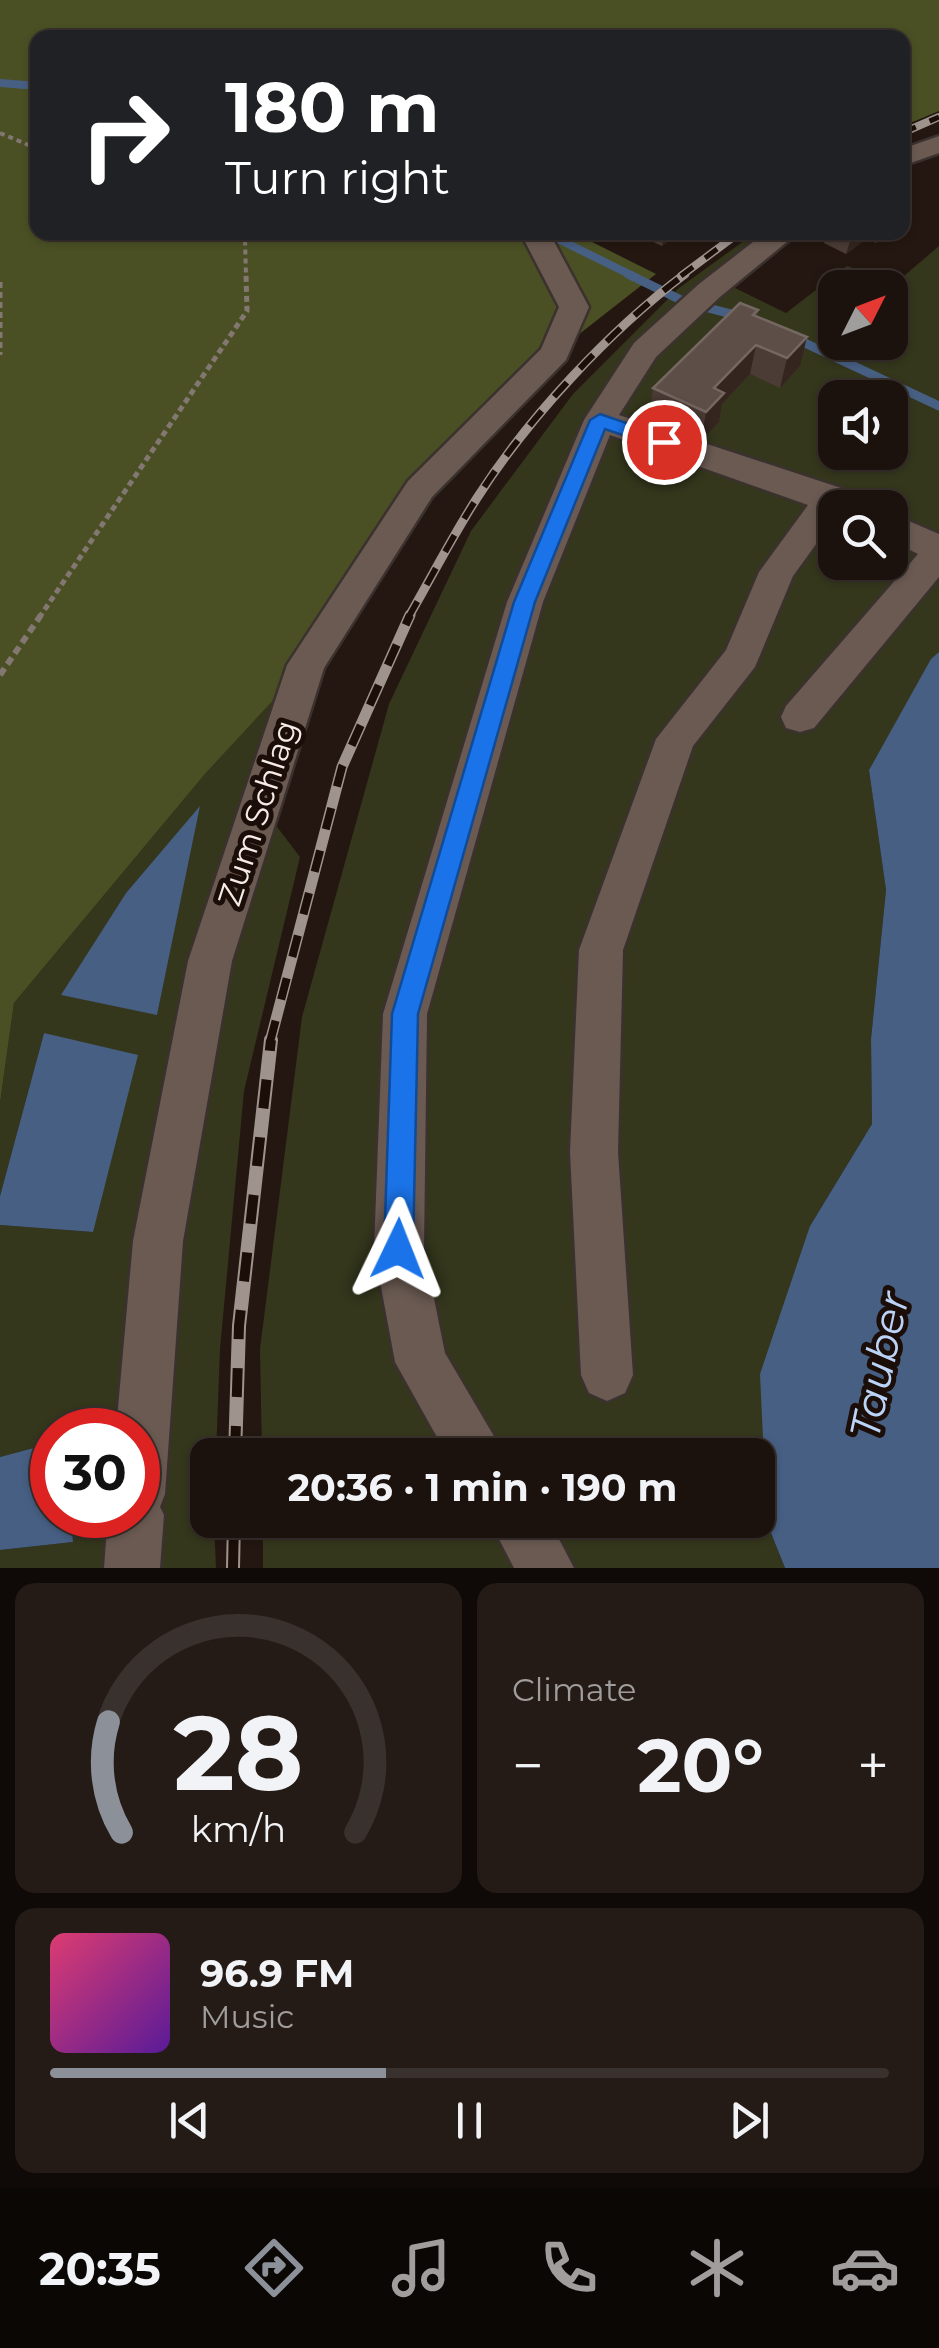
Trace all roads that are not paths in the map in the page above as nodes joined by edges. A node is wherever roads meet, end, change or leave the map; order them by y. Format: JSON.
{"nodes":[{"id":1,"x":939,"y":144,"type":"edge"},
{"id":2,"x":910,"y":155,"type":"edge"},
{"id":3,"x":538,"y":240,"type":"edge"},
{"id":4,"x":774,"y":240,"type":"edge"},
{"id":5,"x":600,"y":420,"type":"junction"},
{"id":6,"x":818,"y":494,"type":"edge"},
{"id":7,"x":818,"y":528,"type":"edge"},
{"id":8,"x":908,"y":535,"type":"edge"},
{"id":9,"x":939,"y":551,"type":"edge"},
{"id":10,"x":800,"y":716,"type":"dead end"},
{"id":11,"x":606,"y":1375,"type":"dead end"},
{"id":12,"x":145,"y":1408,"type":"edge"},
{"id":13,"x":468,"y":1438,"type":"edge"},
{"id":14,"x":134,"y":1538,"type":"edge"},
{"id":15,"x":528,"y":1538,"type":"edge"},
{"id":16,"x":132,"y":1568,"type":"edge"},
{"id":17,"x":546,"y":1568,"type":"edge"}],
"edges":[{"from":1,"to":2,"type":"street"},
{"from":3,"to":12,"type":"street","name":"Zum Schlag"},
{"from":4,"to":5,"type":"street"},
{"from":5,"to":6,"type":"street"},
{"from":5,"to":13,"type":"street"},
{"from":7,"to":11,"type":"street"},
{"from":8,"to":9,"type":"street"},
{"from":9,"to":10,"type":"street"},
{"from":14,"to":16,"type":"street"},
{"from":15,"to":17,"type":"street"}]}
